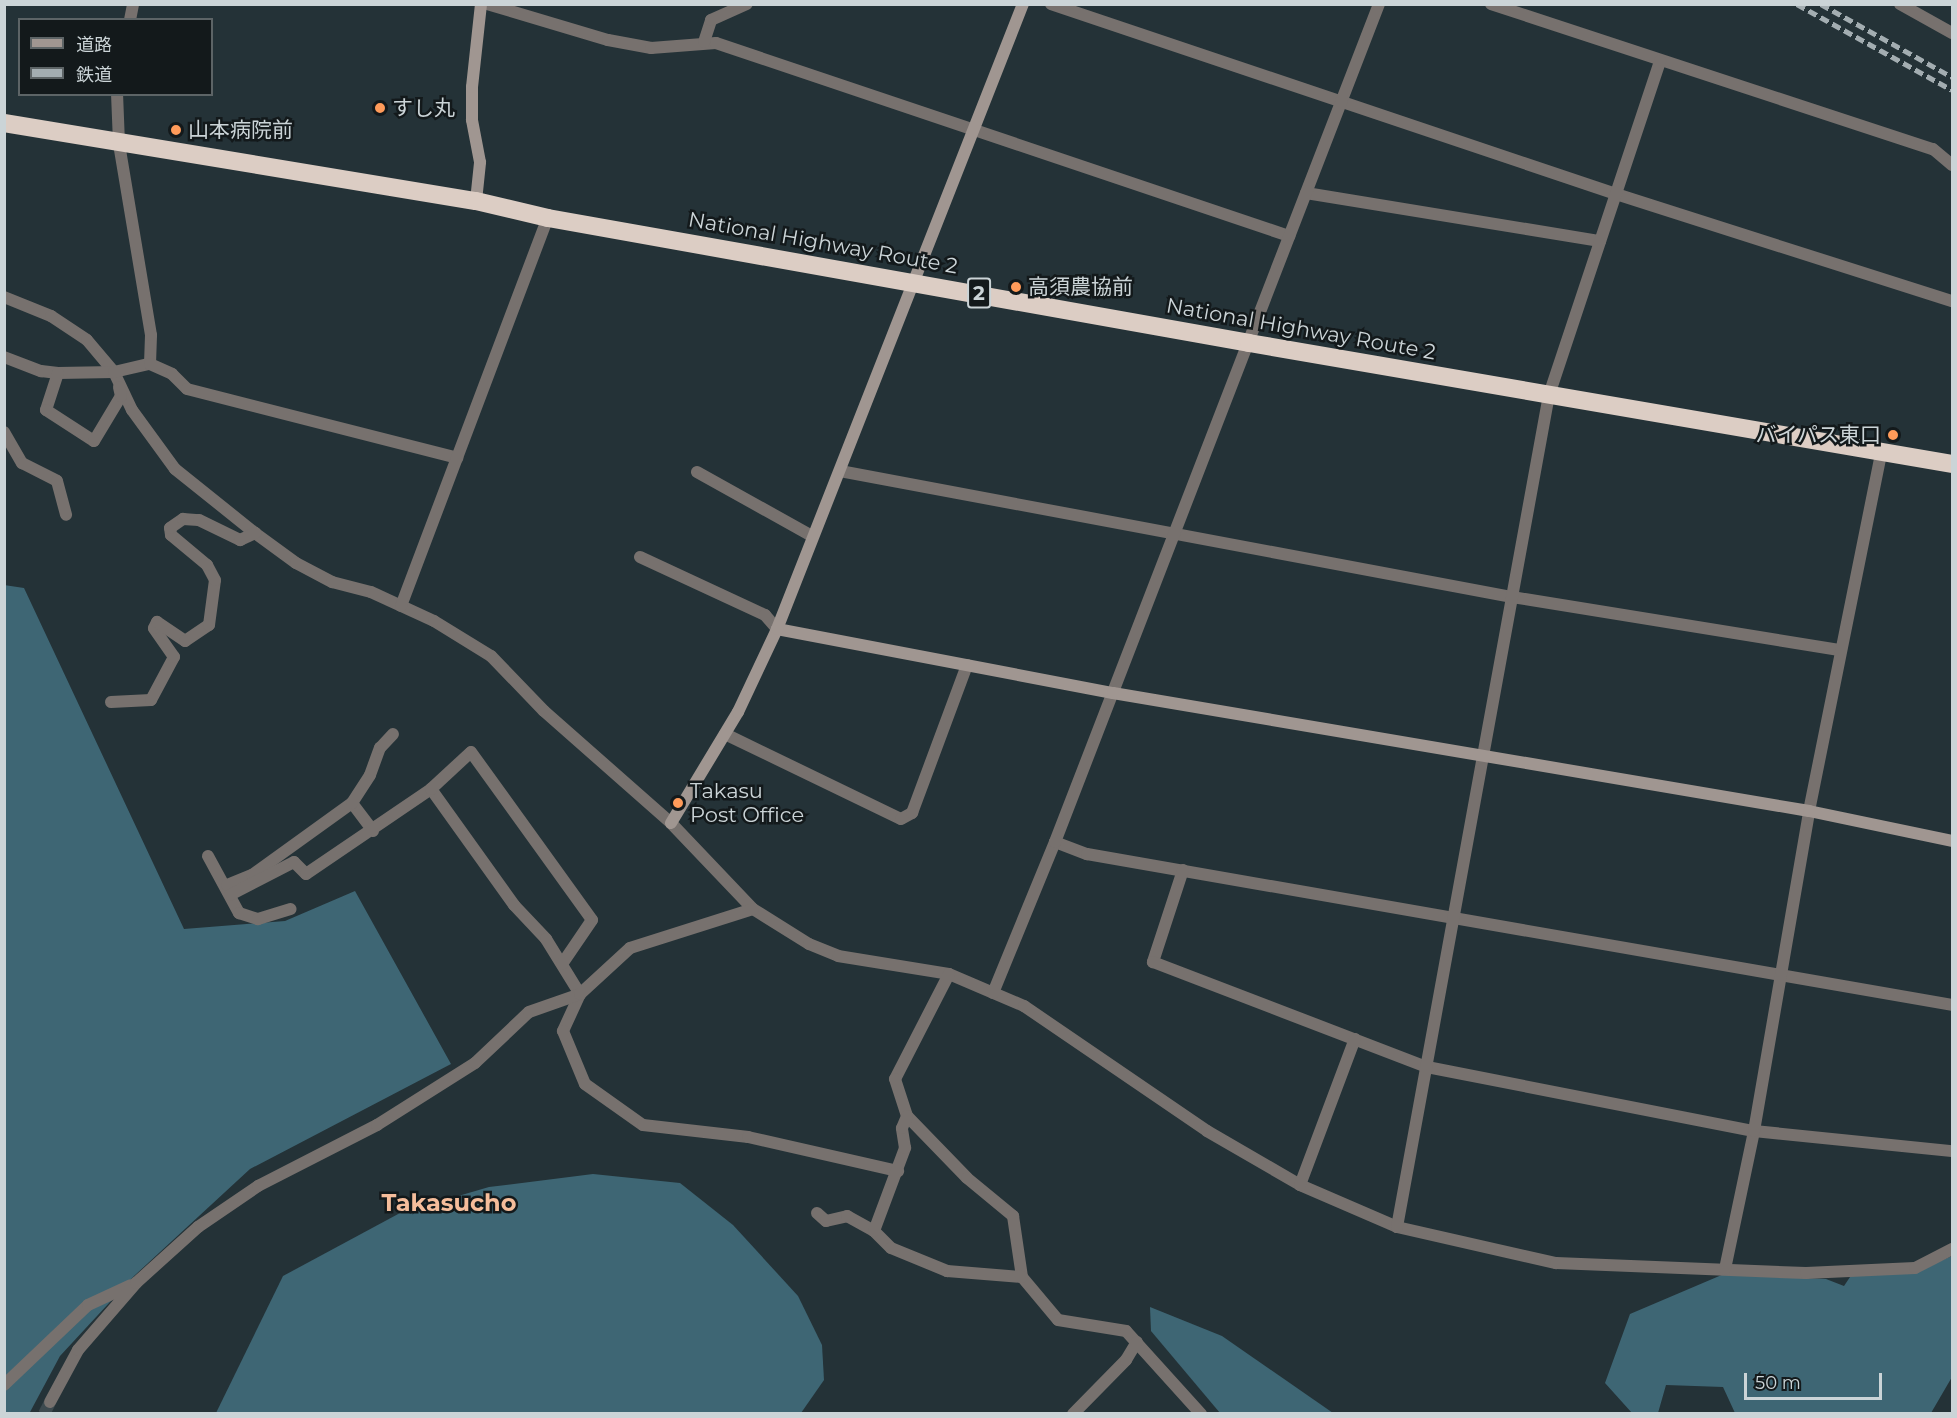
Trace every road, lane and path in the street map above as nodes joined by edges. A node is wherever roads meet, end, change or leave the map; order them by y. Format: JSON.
{"nodes":[{"id":1,"x":481,"y":4,"type":"edge"},
{"id":2,"x":487,"y":4,"type":"edge"},
{"id":3,"x":747,"y":4,"type":"edge"},
{"id":4,"x":1023,"y":4,"type":"edge"},
{"id":5,"x":1051,"y":4,"type":"edge"},
{"id":6,"x":1379,"y":4,"type":"edge"},
{"id":7,"x":1491,"y":4,"type":"edge"},
{"id":8,"x":1900,"y":4,"type":"edge"},
{"id":9,"x":1953,"y":33,"type":"edge"},
{"id":10,"x":704,"y":42,"type":"junction"},
{"id":11,"x":1660,"y":61,"type":"junction"},
{"id":12,"x":117,"y":96,"type":"edge"},
{"id":13,"x":1341,"y":102,"type":"junction"},
{"id":14,"x":4,"y":123,"type":"edge"},
{"id":15,"x":972,"y":127,"type":"junction"},
{"id":16,"x":119,"y":143,"type":"junction"},
{"id":17,"x":1953,"y":165,"type":"edge"},
{"id":18,"x":1306,"y":193,"type":"junction"},
{"id":19,"x":1616,"y":194,"type":"junction"},
{"id":20,"x":477,"y":201,"type":"junction"},
{"id":21,"x":548,"y":218,"type":"junction"},
{"id":22,"x":1289,"y":236,"type":"junction"},
{"id":23,"x":1600,"y":241,"type":"junction"},
{"id":24,"x":911,"y":280,"type":"junction"},
{"id":25,"x":4,"y":297,"type":"edge"},
{"id":26,"x":1953,"y":301,"type":"edge"},
{"id":27,"x":1249,"y":344,"type":"junction"},
{"id":28,"x":4,"y":357,"type":"edge"},
{"id":29,"x":150,"y":364,"type":"junction"},
{"id":30,"x":114,"y":372,"type":"junction"},
{"id":31,"x":58,"y":373,"type":"junction"},
{"id":32,"x":1549,"y":395,"type":"junction"},
{"id":33,"x":4,"y":432,"type":"edge"},
{"id":34,"x":1881,"y":453,"type":"junction"},
{"id":35,"x":457,"y":458,"type":"junction"},
{"id":36,"x":1953,"y":464,"type":"edge"},
{"id":37,"x":840,"y":471,"type":"junction"},
{"id":38,"x":697,"y":472,"type":"dead end"},
{"id":39,"x":66,"y":515,"type":"dead end"},
{"id":40,"x":255,"y":533,"type":"junction"},
{"id":41,"x":1173,"y":533,"type":"junction"},
{"id":42,"x":812,"y":536,"type":"junction"},
{"id":43,"x":640,"y":557,"type":"dead end"},
{"id":44,"x":1512,"y":597,"type":"junction"},
{"id":45,"x":401,"y":606,"type":"junction"},
{"id":46,"x":777,"y":629,"type":"junction"},
{"id":47,"x":1841,"y":650,"type":"junction"},
{"id":48,"x":967,"y":665,"type":"junction"},
{"id":49,"x":1113,"y":693,"type":"junction"},
{"id":50,"x":111,"y":702,"type":"dead end"},
{"id":51,"x":393,"y":734,"type":"dead end"},
{"id":52,"x":725,"y":734,"type":"junction"},
{"id":53,"x":1485,"y":756,"type":"junction"},
{"id":54,"x":432,"y":789,"type":"junction"},
{"id":55,"x":352,"y":803,"type":"junction"},
{"id":56,"x":1809,"y":811,"type":"junction"},
{"id":57,"x":671,"y":823,"type":"junction"},
{"id":58,"x":373,"y":831,"type":"junction"},
{"id":59,"x":1953,"y":841,"type":"edge"},
{"id":60,"x":1055,"y":842,"type":"junction"},
{"id":61,"x":208,"y":856,"type":"dead end"},
{"id":62,"x":1183,"y":870,"type":"junction"},
{"id":63,"x":229,"y":890,"type":"junction"},
{"id":64,"x":291,"y":909,"type":"dead end"},
{"id":65,"x":753,"y":909,"type":"junction"},
{"id":66,"x":1455,"y":916,"type":"junction"},
{"id":67,"x":562,"y":964,"type":"junction"},
{"id":68,"x":1779,"y":973,"type":"junction"},
{"id":69,"x":948,"y":974,"type":"junction"},
{"id":70,"x":993,"y":993,"type":"junction"},
{"id":71,"x":580,"y":994,"type":"junction"},
{"id":72,"x":1953,"y":1005,"type":"edge"},
{"id":73,"x":1355,"y":1040,"type":"junction"},
{"id":74,"x":1427,"y":1067,"type":"junction"},
{"id":75,"x":907,"y":1116,"type":"junction"},
{"id":76,"x":1754,"y":1131,"type":"junction"},
{"id":77,"x":1953,"y":1151,"type":"edge"},
{"id":78,"x":898,"y":1172,"type":"junction"},
{"id":79,"x":1300,"y":1185,"type":"junction"},
{"id":80,"x":817,"y":1213,"type":"dead end"},
{"id":81,"x":1397,"y":1227,"type":"junction"},
{"id":82,"x":874,"y":1231,"type":"junction"},
{"id":83,"x":1953,"y":1249,"type":"edge"},
{"id":84,"x":1725,"y":1269,"type":"junction"},
{"id":85,"x":1022,"y":1277,"type":"junction"},
{"id":86,"x":136,"y":1283,"type":"junction"},
{"id":87,"x":1137,"y":1342,"type":"junction"},
{"id":88,"x":4,"y":1385,"type":"edge"},
{"id":89,"x":50,"y":1402,"type":"tunnel mouth"},
{"id":90,"x":1073,"y":1413,"type":"edge"},
{"id":91,"x":1201,"y":1413,"type":"edge"}],
"edges":[{"from":1,"to":20,"type":"street"},
{"from":2,"to":10,"type":"street"},
{"from":3,"to":10,"type":"street"},
{"from":4,"to":15,"type":"street"},
{"from":5,"to":13,"type":"street"},
{"from":6,"to":13,"type":"street"},
{"from":7,"to":11,"type":"street"},
{"from":8,"to":9,"type":"street"},
{"from":10,"to":15,"type":"street"},
{"from":11,"to":17,"type":"street"},
{"from":11,"to":19,"type":"street"},
{"from":12,"to":16,"type":"street"},
{"from":13,"to":18,"type":"street"},
{"from":13,"to":19,"type":"street"},
{"from":14,"to":16,"type":"highway","name":"National Highway Route 2","number":"2"},
{"from":15,"to":22,"type":"street"},
{"from":15,"to":24,"type":"street"},
{"from":16,"to":20,"type":"highway","name":"National Highway Route 2","number":"2"},
{"from":16,"to":29,"type":"street"},
{"from":18,"to":22,"type":"street"},
{"from":18,"to":23,"type":"street"},
{"from":19,"to":23,"type":"street"},
{"from":19,"to":26,"type":"street"},
{"from":20,"to":21,"type":"highway","name":"National Highway Route 2","number":"2"},
{"from":21,"to":24,"type":"highway","name":"National Highway Route 2","number":"2"},
{"from":21,"to":35,"type":"street"},
{"from":22,"to":27,"type":"street"},
{"from":23,"to":32,"type":"street"},
{"from":24,"to":27,"type":"highway","name":"National Highway Route 2","number":"2"},
{"from":24,"to":37,"type":"street"},
{"from":25,"to":30,"type":"street"},
{"from":27,"to":32,"type":"highway","name":"National Highway Route 2","number":"2"},
{"from":27,"to":41,"type":"street"},
{"from":28,"to":31,"type":"street"},
{"from":29,"to":30,"type":"street"},
{"from":29,"to":35,"type":"street"},
{"from":30,"to":31,"type":"street"},
{"from":30,"to":31,"type":"street"},
{"from":30,"to":40,"type":"street"},
{"from":32,"to":34,"type":"highway","name":"National Highway Route 2","number":"2"},
{"from":32,"to":44,"type":"street"},
{"from":33,"to":39,"type":"street"},
{"from":34,"to":36,"type":"highway","name":"National Highway Route 2","number":"2"},
{"from":34,"to":47,"type":"street"},
{"from":35,"to":45,"type":"street"},
{"from":37,"to":41,"type":"street"},
{"from":37,"to":42,"type":"street"},
{"from":38,"to":42,"type":"street"},
{"from":40,"to":45,"type":"street"},
{"from":40,"to":50,"type":"street"},
{"from":41,"to":44,"type":"street"},
{"from":41,"to":49,"type":"street"},
{"from":42,"to":46,"type":"street"},
{"from":43,"to":46,"type":"street"},
{"from":44,"to":47,"type":"street"},
{"from":44,"to":53,"type":"street"},
{"from":45,"to":57,"type":"street"},
{"from":46,"to":48,"type":"street"},
{"from":46,"to":52,"type":"street"},
{"from":47,"to":56,"type":"street"},
{"from":48,"to":49,"type":"street"},
{"from":48,"to":52,"type":"street"},
{"from":49,"to":53,"type":"street"},
{"from":49,"to":60,"type":"street"},
{"from":51,"to":55,"type":"street"},
{"from":52,"to":57,"type":"street"},
{"from":53,"to":56,"type":"street"},
{"from":53,"to":66,"type":"street"},
{"from":54,"to":58,"type":"street"},
{"from":54,"to":67,"type":"street"},
{"from":54,"to":67,"type":"street"},
{"from":55,"to":58,"type":"street"},
{"from":55,"to":63,"type":"street"},
{"from":56,"to":59,"type":"street"},
{"from":56,"to":68,"type":"street"},
{"from":57,"to":65,"type":"street"},
{"from":58,"to":63,"type":"street"},
{"from":60,"to":62,"type":"street"},
{"from":60,"to":70,"type":"street"},
{"from":61,"to":63,"type":"street"},
{"from":62,"to":66,"type":"street"},
{"from":62,"to":73,"type":"street"},
{"from":63,"to":64,"type":"street"},
{"from":65,"to":69,"type":"street"},
{"from":65,"to":71,"type":"street"},
{"from":66,"to":68,"type":"street"},
{"from":66,"to":74,"type":"street"},
{"from":67,"to":71,"type":"street"},
{"from":68,"to":72,"type":"street"},
{"from":68,"to":76,"type":"street"},
{"from":69,"to":70,"type":"street"},
{"from":69,"to":75,"type":"street"},
{"from":70,"to":79,"type":"street"},
{"from":71,"to":78,"type":"street"},
{"from":71,"to":86,"type":"street"},
{"from":73,"to":74,"type":"street"},
{"from":73,"to":79,"type":"street"},
{"from":74,"to":76,"type":"street"},
{"from":74,"to":81,"type":"street"},
{"from":75,"to":78,"type":"street"},
{"from":75,"to":85,"type":"street"},
{"from":76,"to":77,"type":"street"},
{"from":76,"to":84,"type":"street"},
{"from":78,"to":82,"type":"street"},
{"from":79,"to":81,"type":"street"},
{"from":80,"to":82,"type":"street"},
{"from":81,"to":84,"type":"street"},
{"from":82,"to":85,"type":"street"},
{"from":83,"to":84,"type":"street"},
{"from":85,"to":87,"type":"street"},
{"from":86,"to":88,"type":"street"},
{"from":86,"to":89,"type":"street"},
{"from":87,"to":90,"type":"street"},
{"from":87,"to":91,"type":"street"}]}
